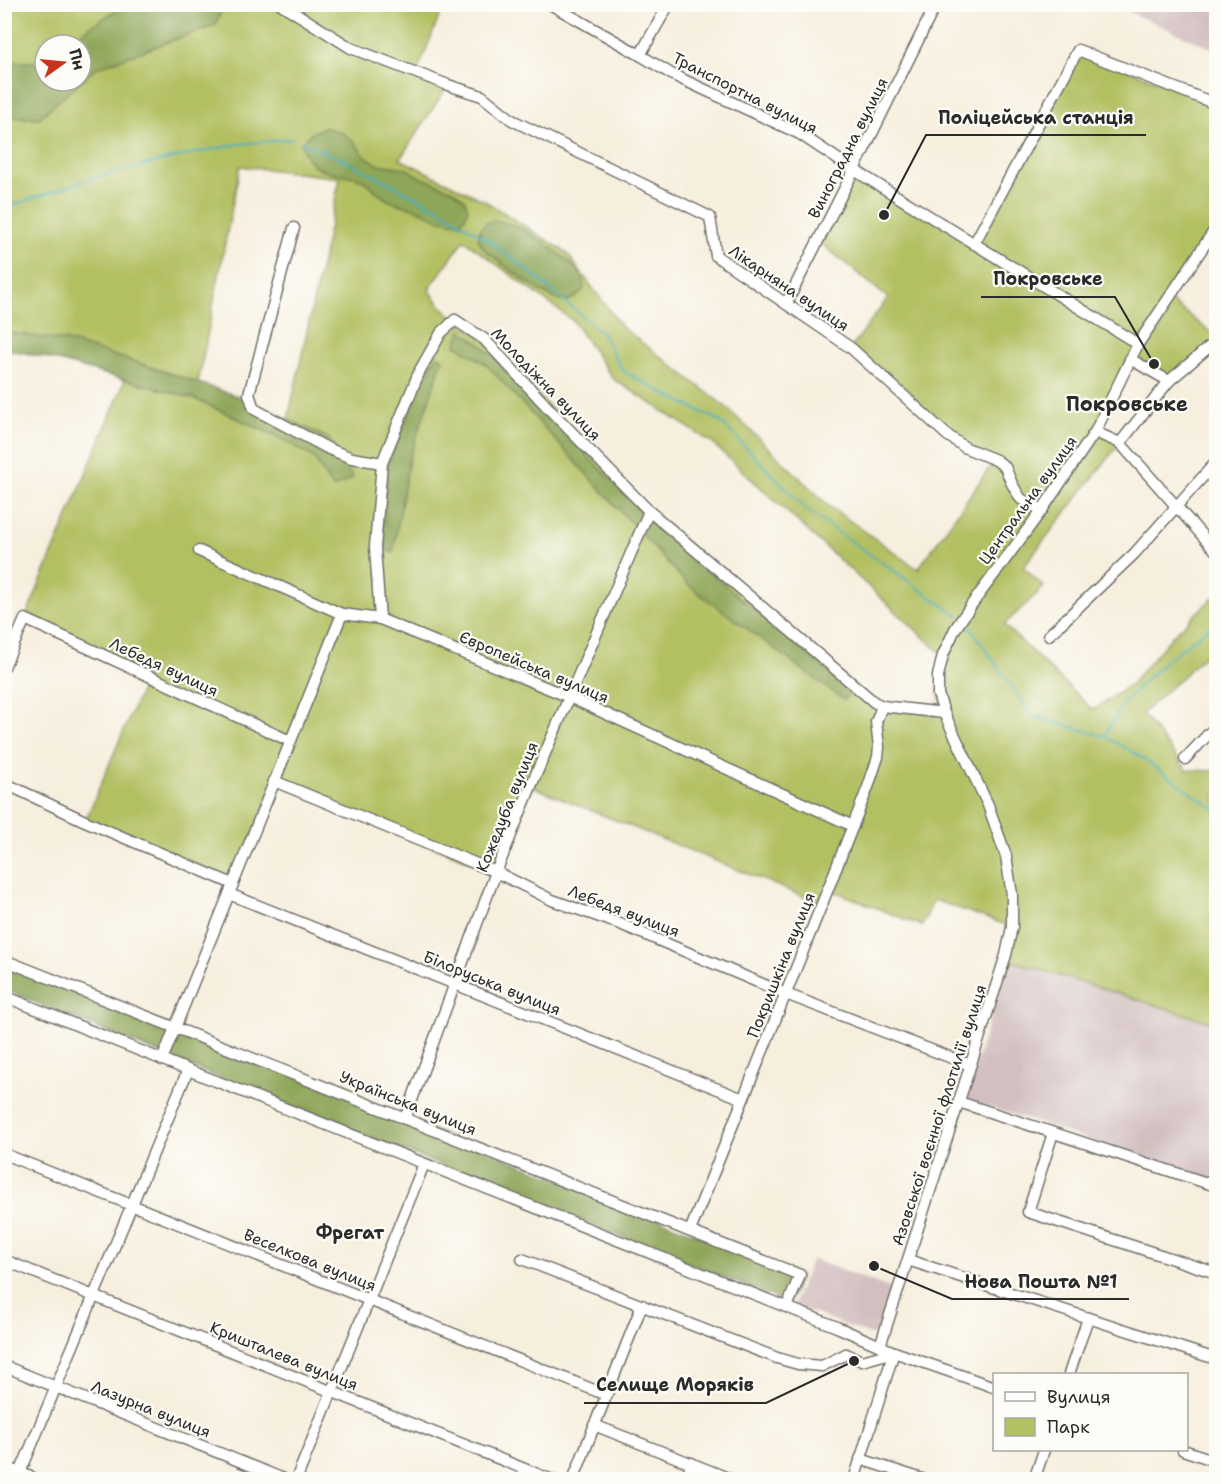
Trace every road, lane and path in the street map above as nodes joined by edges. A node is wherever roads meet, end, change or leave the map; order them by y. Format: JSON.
{"nodes":[{"id":1,"x":281,"y":4,"type":"edge"},
{"id":2,"x":550,"y":4,"type":"edge"},
{"id":3,"x":669,"y":4,"type":"edge"},
{"id":4,"x":936,"y":4,"type":"edge"},
{"id":5,"x":640,"y":55,"type":"junction"},
{"id":6,"x":1216,"y":104,"type":"edge"},
{"id":7,"x":854,"y":170,"type":"junction"},
{"id":8,"x":294,"y":228,"type":"dead end"},
{"id":9,"x":1216,"y":228,"type":"edge"},
{"id":10,"x":974,"y":244,"type":"junction"},
{"id":11,"x":786,"y":304,"type":"junction"},
{"id":12,"x":1216,"y":341,"type":"edge"},
{"id":13,"x":1138,"y":344,"type":"junction"},
{"id":14,"x":1130,"y":359,"type":"junction"},
{"id":15,"x":1169,"y":381,"type":"junction"},
{"id":16,"x":1095,"y":432,"type":"junction"},
{"id":17,"x":1120,"y":443,"type":"junction"},
{"id":18,"x":1216,"y":462,"type":"edge"},
{"id":19,"x":382,"y":463,"type":"junction"},
{"id":20,"x":1176,"y":506,"type":"junction"},
{"id":21,"x":1042,"y":510,"type":"junction"},
{"id":22,"x":649,"y":511,"type":"junction"},
{"id":23,"x":199,"y":551,"type":"dead end"},
{"id":24,"x":1216,"y":551,"type":"edge"},
{"id":25,"x":342,"y":614,"type":"junction"},
{"id":26,"x":380,"y":619,"type":"junction"},
{"id":27,"x":1049,"y":635,"type":"dead end"},
{"id":28,"x":4,"y":668,"type":"edge"},
{"id":29,"x":569,"y":697,"type":"junction"},
{"id":30,"x":882,"y":706,"type":"junction"},
{"id":31,"x":944,"y":713,"type":"junction"},
{"id":32,"x":1216,"y":726,"type":"edge"},
{"id":33,"x":290,"y":741,"type":"junction"},
{"id":34,"x":1185,"y":759,"type":"dead end"},
{"id":35,"x":274,"y":781,"type":"junction"},
{"id":36,"x":4,"y":783,"type":"edge"},
{"id":37,"x":853,"y":826,"type":"junction"},
{"id":38,"x":496,"y":872,"type":"junction"},
{"id":39,"x":231,"y":889,"type":"junction"},
{"id":40,"x":4,"y":960,"type":"edge"},
{"id":41,"x":455,"y":984,"type":"junction"},
{"id":42,"x":786,"y":994,"type":"junction"},
{"id":43,"x":4,"y":996,"type":"edge"},
{"id":44,"x":175,"y":1027,"type":"junction"},
{"id":45,"x":162,"y":1059,"type":"junction"},
{"id":46,"x":968,"y":1064,"type":"junction"},
{"id":47,"x":188,"y":1070,"type":"junction"},
{"id":48,"x":743,"y":1099,"type":"junction"},
{"id":49,"x":958,"y":1102,"type":"junction"},
{"id":50,"x":405,"y":1119,"type":"junction"},
{"id":51,"x":1053,"y":1132,"type":"junction"},
{"id":52,"x":4,"y":1154,"type":"edge"},
{"id":53,"x":424,"y":1164,"type":"junction"},
{"id":54,"x":1216,"y":1186,"type":"edge"},
{"id":55,"x":132,"y":1205,"type":"junction"},
{"id":56,"x":690,"y":1231,"type":"junction"},
{"id":57,"x":522,"y":1259,"type":"dead end"},
{"id":58,"x":4,"y":1260,"type":"edge"},
{"id":59,"x":908,"y":1260,"type":"junction"},
{"id":60,"x":1216,"y":1273,"type":"edge"},
{"id":61,"x":94,"y":1296,"type":"junction"},
{"id":62,"x":369,"y":1300,"type":"junction"},
{"id":63,"x":642,"y":1305,"type":"junction"},
{"id":64,"x":787,"y":1307,"type":"junction"},
{"id":65,"x":1088,"y":1318,"type":"junction"},
{"id":66,"x":854,"y":1335,"type":"junction"},
{"id":67,"x":880,"y":1346,"type":"junction"},
{"id":68,"x":894,"y":1352,"type":"junction"},
{"id":69,"x":846,"y":1354,"type":"junction"},
{"id":70,"x":1216,"y":1359,"type":"edge"},
{"id":71,"x":4,"y":1366,"type":"edge"},
{"id":72,"x":1069,"y":1373,"type":"edge"},
{"id":73,"x":56,"y":1387,"type":"junction"},
{"id":74,"x":993,"y":1387,"type":"edge"},
{"id":75,"x":332,"y":1391,"type":"junction"},
{"id":76,"x":604,"y":1394,"type":"dead end"},
{"id":77,"x":594,"y":1425,"type":"junction"},
{"id":78,"x":1043,"y":1451,"type":"edge"},
{"id":79,"x":1188,"y":1451,"type":"edge"},
{"id":80,"x":860,"y":1459,"type":"junction"},
{"id":81,"x":1216,"y":1461,"type":"edge"},
{"id":82,"x":692,"y":1463,"type":"junction"},
{"id":83,"x":4,"y":1466,"type":"edge"},
{"id":84,"x":20,"y":1473,"type":"junction"},
{"id":85,"x":38,"y":1479,"type":"edge"},
{"id":86,"x":286,"y":1479,"type":"edge"},
{"id":87,"x":297,"y":1479,"type":"edge"},
{"id":88,"x":552,"y":1479,"type":"edge"},
{"id":89,"x":573,"y":1479,"type":"edge"},
{"id":90,"x":685,"y":1479,"type":"edge"},
{"id":91,"x":733,"y":1479,"type":"edge"},
{"id":92,"x":854,"y":1479,"type":"edge"},
{"id":93,"x":925,"y":1479,"type":"edge"},
{"id":94,"x":1034,"y":1479,"type":"edge"}],
"edges":[{"from":1,"to":11,"type":"street","name":"Лікарняна вулиця"},
{"from":2,"to":5,"type":"street","name":"Транспортна вулиця"},
{"from":3,"to":5,"type":"street"},
{"from":4,"to":7,"type":"street","name":"Виноградна вулиця"},
{"from":5,"to":7,"type":"street","name":"Транспортна вулиця"},
{"from":6,"to":10,"type":"street"},
{"from":7,"to":10,"type":"street","name":"Транспортна вулиця"},
{"from":7,"to":11,"type":"street","name":"Виноградна вулиця"},
{"from":8,"to":19,"type":"street"},
{"from":9,"to":13,"type":"street","name":"Центральна вулиця"},
{"from":10,"to":13,"type":"street","name":"Транспортна вулиця"},
{"from":11,"to":21,"type":"street","name":"Лікарняна вулиця"},
{"from":12,"to":15,"type":"street"},
{"from":13,"to":14,"type":"street","name":"Центральна вулиця"},
{"from":14,"to":15,"type":"street"},
{"from":14,"to":16,"type":"street","name":"Центральна вулиця"},
{"from":15,"to":17,"type":"street"},
{"from":16,"to":17,"type":"street"},
{"from":16,"to":21,"type":"street","name":"Центральна вулиця"},
{"from":17,"to":20,"type":"street"},
{"from":18,"to":20,"type":"street"},
{"from":19,"to":22,"type":"street","name":"Молодіжна вулиця"},
{"from":19,"to":26,"type":"street"},
{"from":20,"to":24,"type":"street"},
{"from":20,"to":27,"type":"street"},
{"from":21,"to":31,"type":"street","name":"Центральна вулиця"},
{"from":22,"to":29,"type":"street","name":"Кожедуба вулиця"},
{"from":22,"to":30,"type":"street","name":"Молодіжна вулиця"},
{"from":23,"to":25,"type":"street","name":"Європейська вулиця"},
{"from":25,"to":26,"type":"street","name":"Європейська вулиця"},
{"from":25,"to":33,"type":"street"},
{"from":26,"to":29,"type":"street","name":"Європейська вулиця"},
{"from":28,"to":33,"type":"street","name":"Лебедя вулиця"},
{"from":29,"to":37,"type":"street","name":"Європейська вулиця"},
{"from":29,"to":38,"type":"street","name":"Кожедуба вулиця"},
{"from":30,"to":31,"type":"street","name":"Молодіжна вулиця"},
{"from":30,"to":37,"type":"street","name":"Покришкіна вулиця"},
{"from":31,"to":46,"type":"street","name":"Азовської воєнної флотилії вулиця"},
{"from":32,"to":34,"type":"street"},
{"from":33,"to":35,"type":"street"},
{"from":35,"to":38,"type":"street","name":"Лебедя вулиця"},
{"from":35,"to":39,"type":"street"},
{"from":36,"to":39,"type":"street","name":"Білоруська вулиця"},
{"from":37,"to":42,"type":"street","name":"Покришкіна вулиця"},
{"from":38,"to":41,"type":"street","name":"Кожедуба вулиця"},
{"from":38,"to":42,"type":"street","name":"Лебедя вулиця"},
{"from":39,"to":41,"type":"street","name":"Білоруська вулиця"},
{"from":39,"to":44,"type":"street"},
{"from":40,"to":44,"type":"street","name":"Українська вулиця"},
{"from":41,"to":48,"type":"street","name":"Білоруська вулиця"},
{"from":41,"to":50,"type":"street","name":"Кожедуба вулиця"},
{"from":42,"to":46,"type":"street","name":"Лебедя вулиця"},
{"from":42,"to":48,"type":"street","name":"Покришкіна вулиця"},
{"from":43,"to":45,"type":"street"},
{"from":44,"to":45,"type":"street"},
{"from":44,"to":50,"type":"street","name":"Українська вулиця"},
{"from":45,"to":47,"type":"street"},
{"from":46,"to":49,"type":"street","name":"Азовської воєнної флотилії вулиця"},
{"from":47,"to":53,"type":"street"},
{"from":47,"to":55,"type":"street"},
{"from":48,"to":56,"type":"street","name":"Покришкіна вулиця"},
{"from":49,"to":51,"type":"street"},
{"from":49,"to":59,"type":"street","name":"Азовської воєнної флотилії вулиця"},
{"from":50,"to":56,"type":"street","name":"Українська вулиця"},
{"from":51,"to":54,"type":"street"},
{"from":51,"to":60,"type":"street"},
{"from":52,"to":55,"type":"street","name":"Веселкова вулиця"},
{"from":53,"to":62,"type":"street"},
{"from":53,"to":64,"type":"street"},
{"from":55,"to":61,"type":"street"},
{"from":55,"to":62,"type":"street","name":"Веселкова вулиця"},
{"from":56,"to":64,"type":"street","name":"Українська вулиця"},
{"from":57,"to":63,"type":"street"},
{"from":58,"to":61,"type":"street","name":"Кришталева вулиця"},
{"from":59,"to":65,"type":"street"},
{"from":59,"to":67,"type":"street","name":"Азовської воєнної флотилії вулиця"},
{"from":61,"to":73,"type":"street"},
{"from":61,"to":75,"type":"street","name":"Кришталева вулиця"},
{"from":62,"to":75,"type":"street"},
{"from":62,"to":76,"type":"street","name":"Веселкова вулиця"},
{"from":63,"to":69,"type":"street"},
{"from":63,"to":77,"type":"street"},
{"from":64,"to":66,"type":"street"},
{"from":65,"to":70,"type":"street"},
{"from":65,"to":72,"type":"street"},
{"from":66,"to":67,"type":"street"},
{"from":66,"to":69,"type":"street"},
{"from":67,"to":68,"type":"street"},
{"from":68,"to":69,"type":"street"},
{"from":68,"to":74,"type":"street"},
{"from":68,"to":80,"type":"street"},
{"from":71,"to":73,"type":"street","name":"Лазурна вулиця"},
{"from":73,"to":84,"type":"street"},
{"from":73,"to":86,"type":"street","name":"Лазурна вулиця"},
{"from":75,"to":87,"type":"street"},
{"from":75,"to":88,"type":"street","name":"Кришталева вулиця"},
{"from":77,"to":82,"type":"street"},
{"from":77,"to":89,"type":"street"},
{"from":78,"to":94,"type":"street"},
{"from":79,"to":81,"type":"street"},
{"from":80,"to":92,"type":"street"},
{"from":80,"to":93,"type":"street"},
{"from":82,"to":90,"type":"street"},
{"from":82,"to":91,"type":"street"},
{"from":83,"to":84,"type":"street"},
{"from":84,"to":85,"type":"street"}]}
